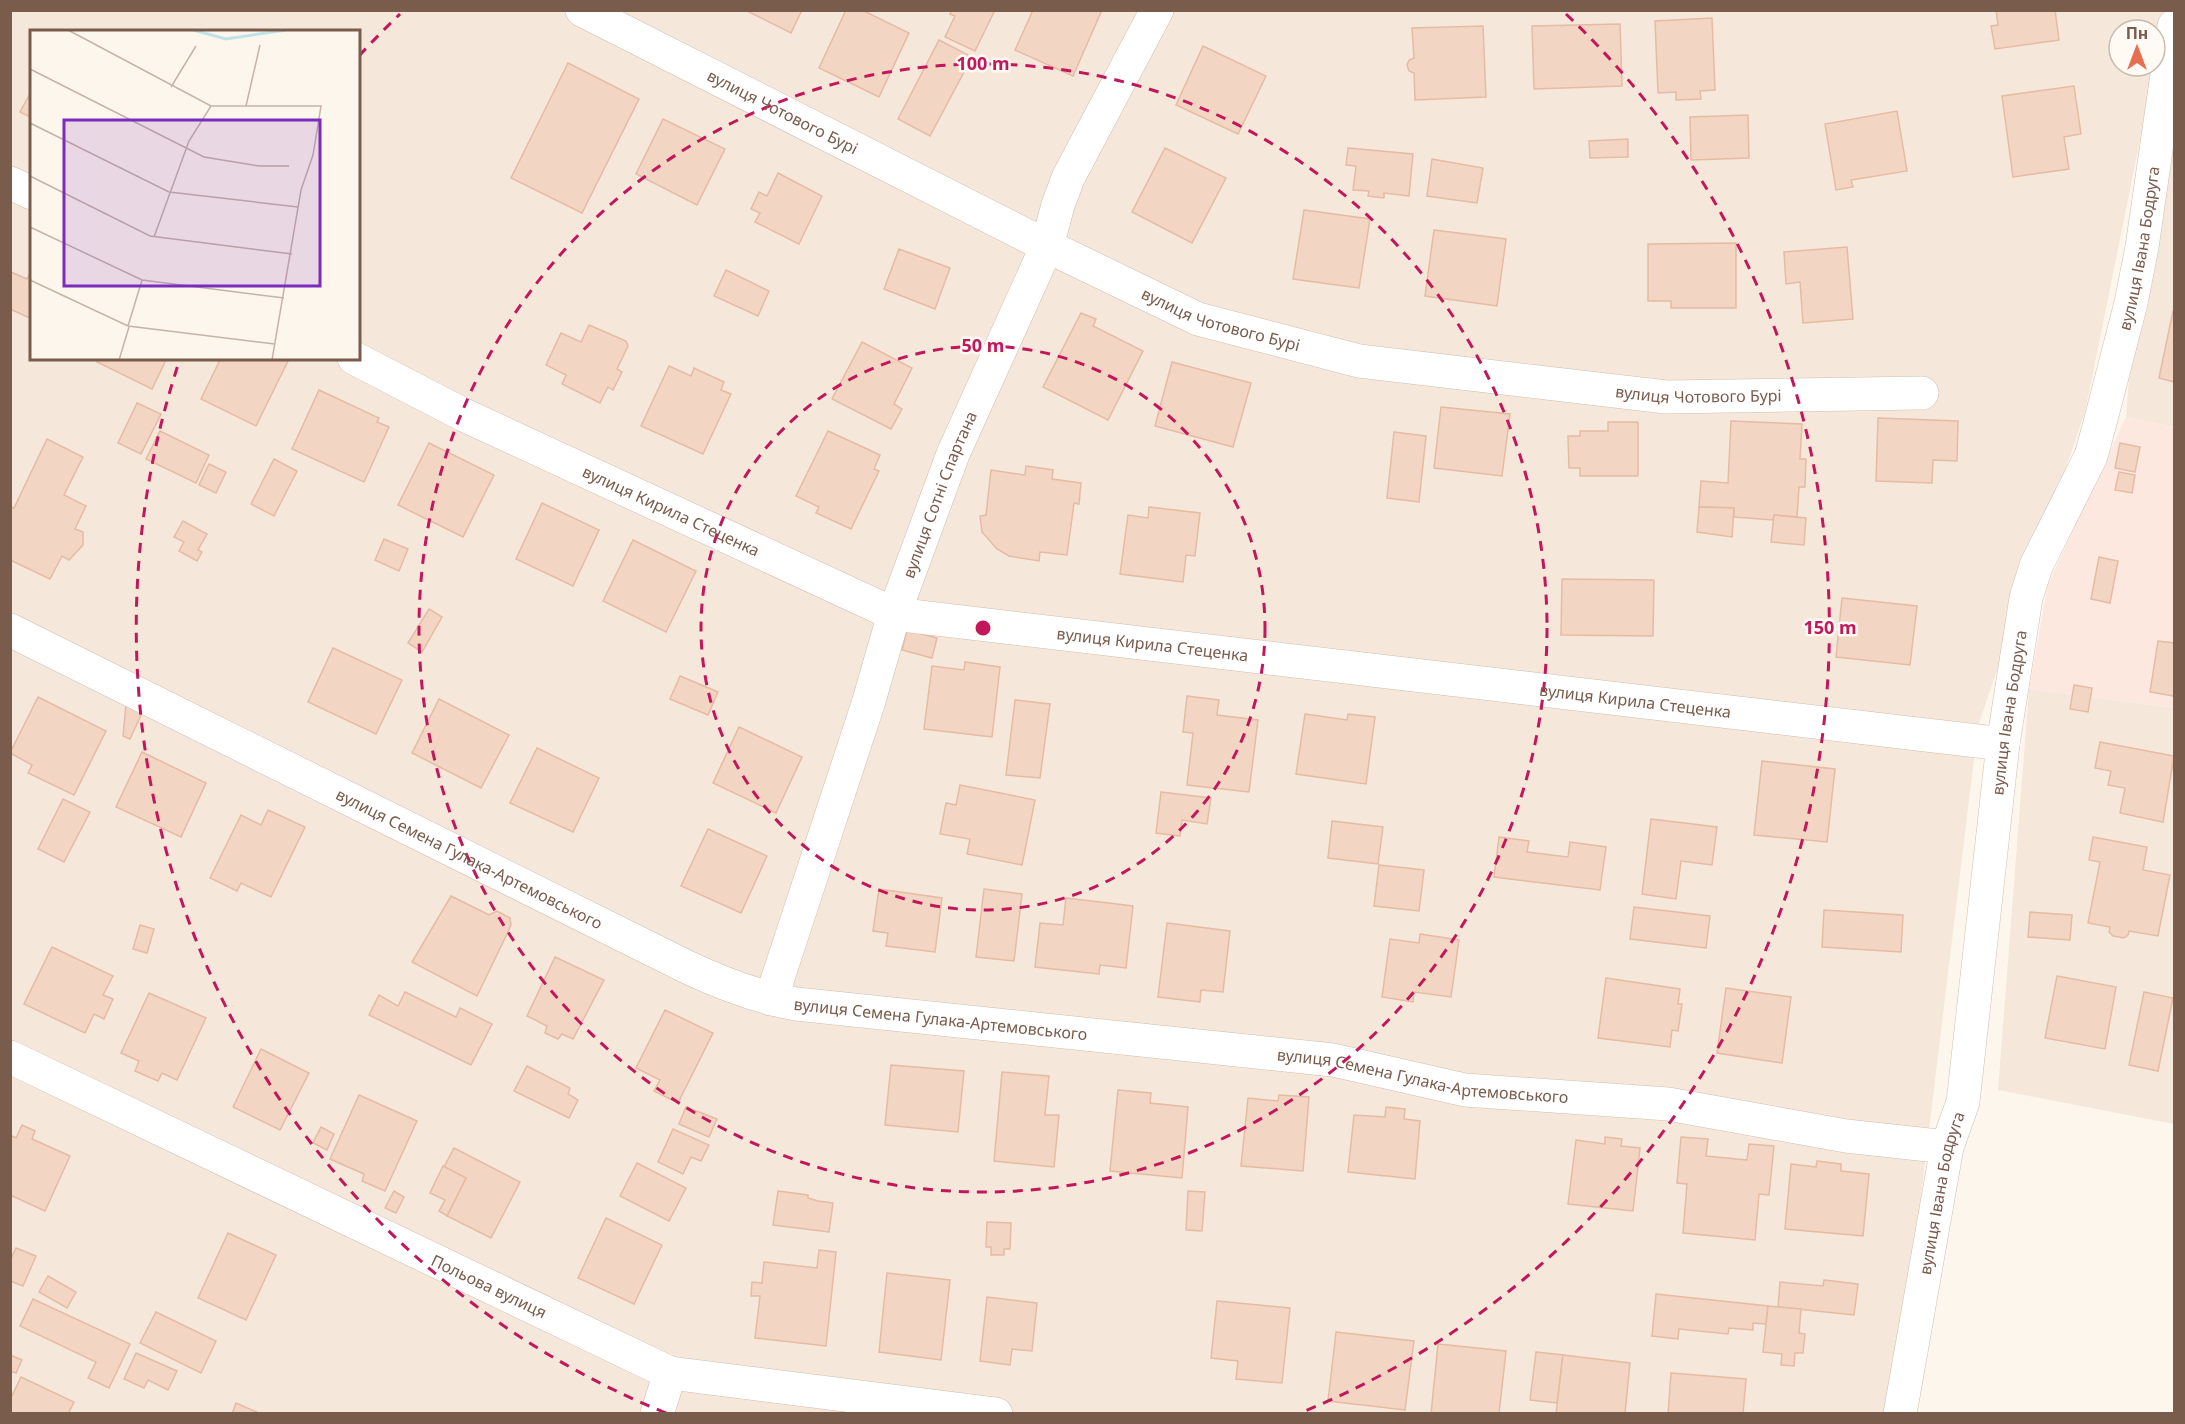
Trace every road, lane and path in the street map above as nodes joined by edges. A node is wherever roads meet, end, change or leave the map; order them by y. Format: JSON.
{"nodes":[{"id":1,"x":582,"y":10,"type":"edge"},
{"id":2,"x":1157,"y":10,"type":"edge"},
{"id":3,"x":2175,"y":26,"type":"edge"},
{"id":4,"x":10,"y":183,"type":"edge"},
{"id":5,"x":30,"y":193,"type":"edge"},
{"id":6,"x":1047,"y":246,"type":"junction"},
{"id":7,"x":358,"y":360,"type":"edge"},
{"id":8,"x":1922,"y":393,"type":"dead end"},
{"id":9,"x":894,"y":614,"type":"junction"},
{"id":10,"x":10,"y":630,"type":"edge"},
{"id":11,"x":2003,"y":744,"type":"junction"},
{"id":12,"x":771,"y":999,"type":"junction"},
{"id":13,"x":10,"y":1057,"type":"edge"},
{"id":14,"x":1947,"y":1147,"type":"junction"},
{"id":15,"x":670,"y":1373,"type":"junction"},
{"id":16,"x":657,"y":1413,"type":"edge"},
{"id":17,"x":996,"y":1413,"type":"edge"},
{"id":18,"x":1899,"y":1413,"type":"edge"}],
"edges":[{"from":1,"to":6,"type":"street","name":"вулиця Чотового Бурі"},
{"from":2,"to":6,"type":"street","name":"вулиця Сотні Спартана"},
{"from":3,"to":11,"type":"street","name":"вулиця Івана Бодруга"},
{"from":4,"to":5,"type":"street"},
{"from":6,"to":8,"type":"street","name":"вулиця Чотового Бурі"},
{"from":6,"to":9,"type":"street","name":"вулиця Сотні Спартана"},
{"from":7,"to":9,"type":"street","name":"вулиця Кирила Стеценка"},
{"from":9,"to":11,"type":"street","name":"вулиця Кирила Стеценка"},
{"from":9,"to":12,"type":"street","name":"вулиця Сотні Спартана"},
{"from":10,"to":12,"type":"street","name":"вулиця Семена Гулака-Артемовського"},
{"from":11,"to":14,"type":"street","name":"вулиця Івана Бодруга"},
{"from":12,"to":14,"type":"street","name":"вулиця Семена Гулака-Артемовського"},
{"from":13,"to":15,"type":"street","name":"Польова вулиця"},
{"from":14,"to":18,"type":"street","name":"вулиця Івана Бодруга"},
{"from":15,"to":16,"type":"street"},
{"from":15,"to":17,"type":"street","name":"Польова вулиця"}]}
